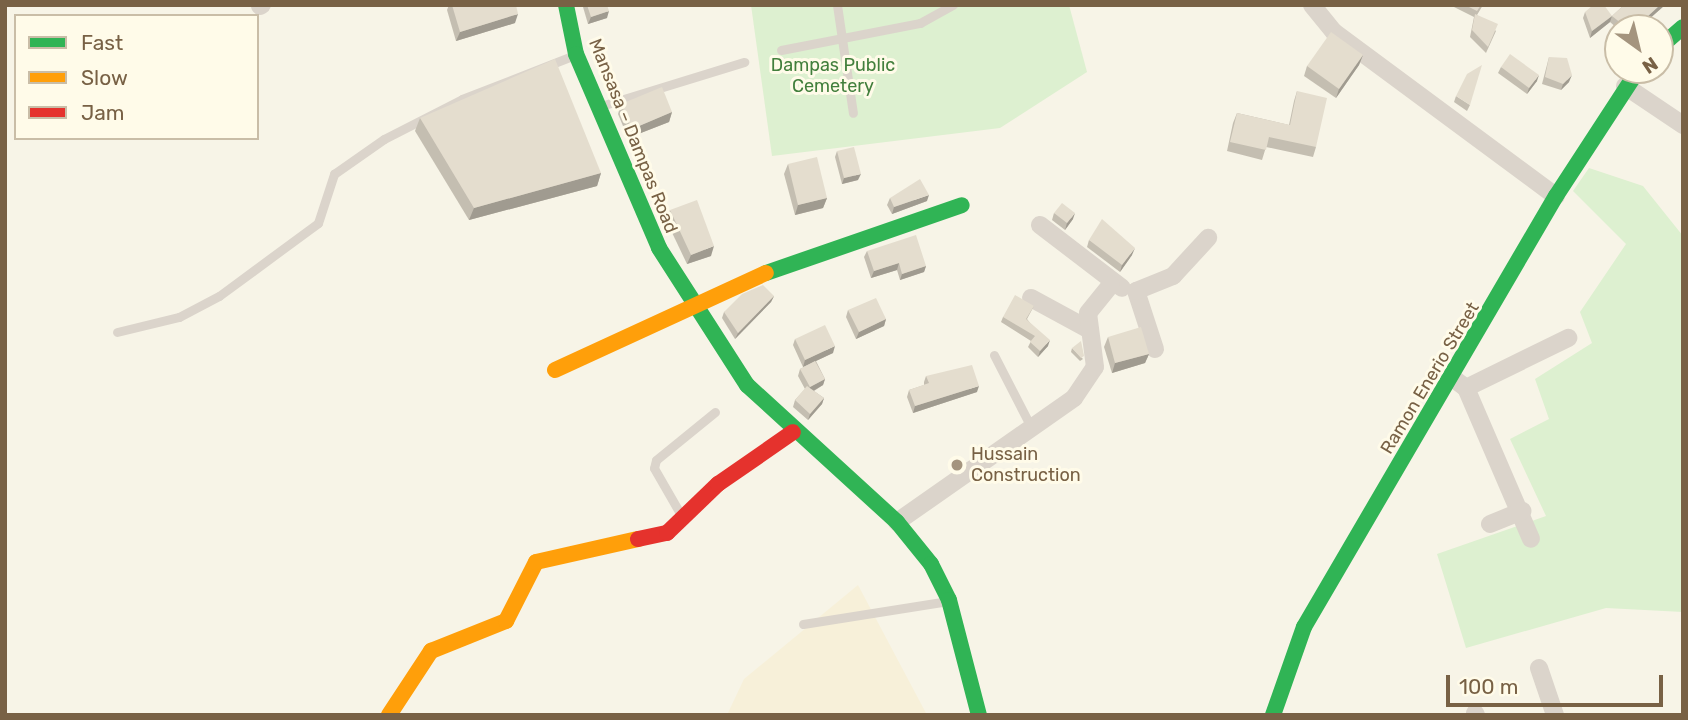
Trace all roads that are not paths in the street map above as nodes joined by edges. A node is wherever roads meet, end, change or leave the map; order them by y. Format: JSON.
{"nodes":[{"id":1,"x":566,"y":5,"type":"edge"},
{"id":2,"x":837,"y":5,"type":"edge"},
{"id":3,"x":953,"y":5,"type":"edge"},
{"id":4,"x":1312,"y":5,"type":"edge"},
{"id":5,"x":842,"y":38,"type":"junction"},
{"id":6,"x":781,"y":50,"type":"dead end"},
{"id":7,"x":576,"y":54,"type":"junction"},
{"id":8,"x":744,"y":62,"type":"dead end"},
{"id":9,"x":1625,"y":86,"type":"joint"},
{"id":10,"x":597,"y":107,"type":"junction"},
{"id":11,"x":853,"y":113,"type":"dead end"},
{"id":12,"x":1683,"y":125,"type":"edge"},
{"id":13,"x":1556,"y":196,"type":"junction"},
{"id":14,"x":962,"y":205,"type":"dead end"},
{"id":15,"x":1041,"y":225,"type":"dead end"},
{"id":16,"x":1208,"y":238,"type":"dead end"},
{"id":17,"x":1111,"y":285,"type":"junction"},
{"id":18,"x":1136,"y":291,"type":"junction"},
{"id":19,"x":1031,"y":298,"type":"dead end"},
{"id":20,"x":692,"y":304,"type":"junction"},
{"id":21,"x":1090,"y":330,"type":"junction"},
{"id":22,"x":117,"y":332,"type":"dead end"},
{"id":23,"x":1568,"y":338,"type":"dead end"},
{"id":24,"x":1155,"y":349,"type":"dead end"},
{"id":25,"x":995,"y":355,"type":"dead end"},
{"id":26,"x":555,"y":370,"type":"dead end"},
{"id":27,"x":1460,"y":384,"type":"junction"},
{"id":28,"x":715,"y":412,"type":"dead end"},
{"id":29,"x":1031,"y":427,"type":"junction"},
{"id":30,"x":793,"y":432,"type":"junction"},
{"id":31,"x":1523,"y":511,"type":"junction"},
{"id":32,"x":683,"y":520,"type":"junction"},
{"id":33,"x":897,"y":522,"type":"junction"},
{"id":34,"x":1490,"y":524,"type":"dead end"},
{"id":35,"x":1531,"y":540,"type":"dead end"},
{"id":36,"x":949,"y":600,"type":"junction"},
{"id":37,"x":803,"y":624,"type":"dead end"},
{"id":38,"x":1539,"y":668,"type":"dead end"},
{"id":39,"x":389,"y":715,"type":"edge"},
{"id":40,"x":979,"y":715,"type":"edge"},
{"id":41,"x":1273,"y":715,"type":"edge"},
{"id":42,"x":1555,"y":715,"type":"edge"}],
"edges":[{"from":1,"to":7,"type":"street","name":"Mansasa – Dampas Road"},
{"from":2,"to":5,"type":"lane"},
{"from":3,"to":5,"type":"lane"},
{"from":4,"to":13,"type":"street"},
{"from":5,"to":6,"type":"lane"},
{"from":5,"to":11,"type":"lane"},
{"from":7,"to":10,"type":"street","name":"Mansasa – Dampas Road"},
{"from":7,"to":22,"type":"lane"},
{"from":8,"to":10,"type":"lane"},
{"from":9,"to":12,"type":"street"},
{"from":9,"to":13,"type":"street","name":"Ramon Enerio Street"},
{"from":10,"to":20,"type":"street","name":"Mansasa – Dampas Road"},
{"from":13,"to":27,"type":"street","name":"Ramon Enerio Street"},
{"from":14,"to":20,"type":"street"},
{"from":15,"to":17,"type":"street"},
{"from":16,"to":18,"type":"street"},
{"from":17,"to":18,"type":"street"},
{"from":17,"to":21,"type":"street"},
{"from":18,"to":24,"type":"street"},
{"from":19,"to":21,"type":"street"},
{"from":20,"to":26,"type":"street"},
{"from":20,"to":30,"type":"street","name":"Mansasa – Dampas Road"},
{"from":21,"to":29,"type":"street"},
{"from":23,"to":27,"type":"street"},
{"from":25,"to":29,"type":"lane"},
{"from":27,"to":31,"type":"street"},
{"from":27,"to":41,"type":"street","name":"Ramon Enerio Street"},
{"from":28,"to":32,"type":"lane"},
{"from":29,"to":33,"type":"street"},
{"from":30,"to":32,"type":"street"},
{"from":30,"to":33,"type":"street","name":"Mansasa – Dampas Road"},
{"from":31,"to":34,"type":"street"},
{"from":31,"to":35,"type":"street"},
{"from":32,"to":39,"type":"street"},
{"from":33,"to":36,"type":"street","name":"Mansasa – Dampas Road"},
{"from":36,"to":37,"type":"lane"},
{"from":36,"to":40,"type":"street","name":"Mansasa – Dampas Road"},
{"from":38,"to":42,"type":"street"}]}
